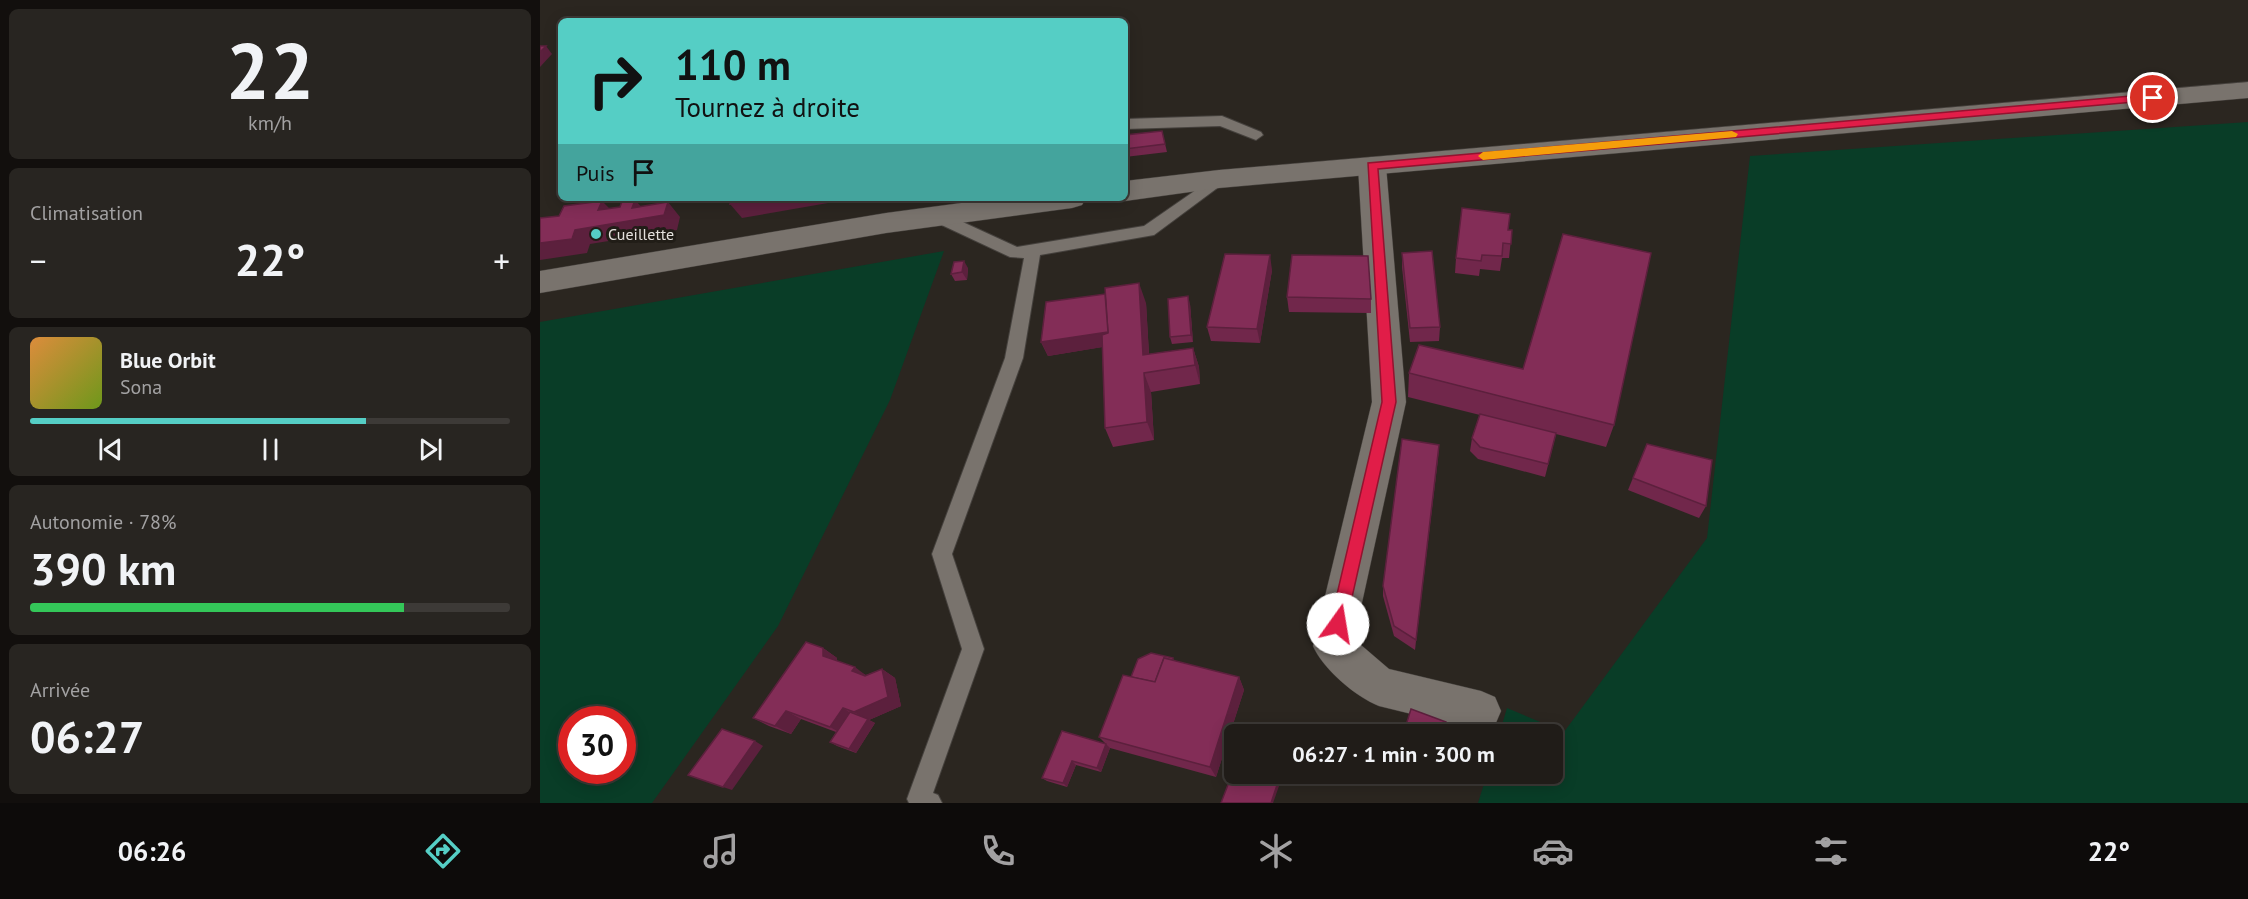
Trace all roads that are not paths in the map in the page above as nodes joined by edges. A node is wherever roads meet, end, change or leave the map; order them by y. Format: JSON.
{"nodes":[{"id":1,"x":2248,"y":90,"type":"edge"},
{"id":2,"x":1128,"y":124,"type":"edge"},
{"id":3,"x":1256,"y":135,"type":"dead end"},
{"id":4,"x":1372,"y":166,"type":"junction"},
{"id":5,"x":1219,"y":178,"type":"junction"},
{"id":6,"x":1128,"y":191,"type":"edge"},
{"id":7,"x":1048,"y":201,"type":"edge"},
{"id":8,"x":936,"y":216,"type":"junction"},
{"id":9,"x":1033,"y":250,"type":"junction"},
{"id":10,"x":540,"y":282,"type":"edge"},
{"id":11,"x":1481,"y":711,"type":"dead end"},
{"id":12,"x":930,"y":803,"type":"edge"}],
"edges":[{"from":1,"to":4,"type":"main road"},
{"from":2,"to":3,"type":"lane"},
{"from":4,"to":5,"type":"main road"},
{"from":4,"to":11,"type":"main road"},
{"from":5,"to":6,"type":"main road"},
{"from":5,"to":9,"type":"lane"},
{"from":7,"to":8,"type":"main road"},
{"from":8,"to":9,"type":"lane"},
{"from":8,"to":10,"type":"main road"},
{"from":9,"to":12,"type":"lane"}]}
